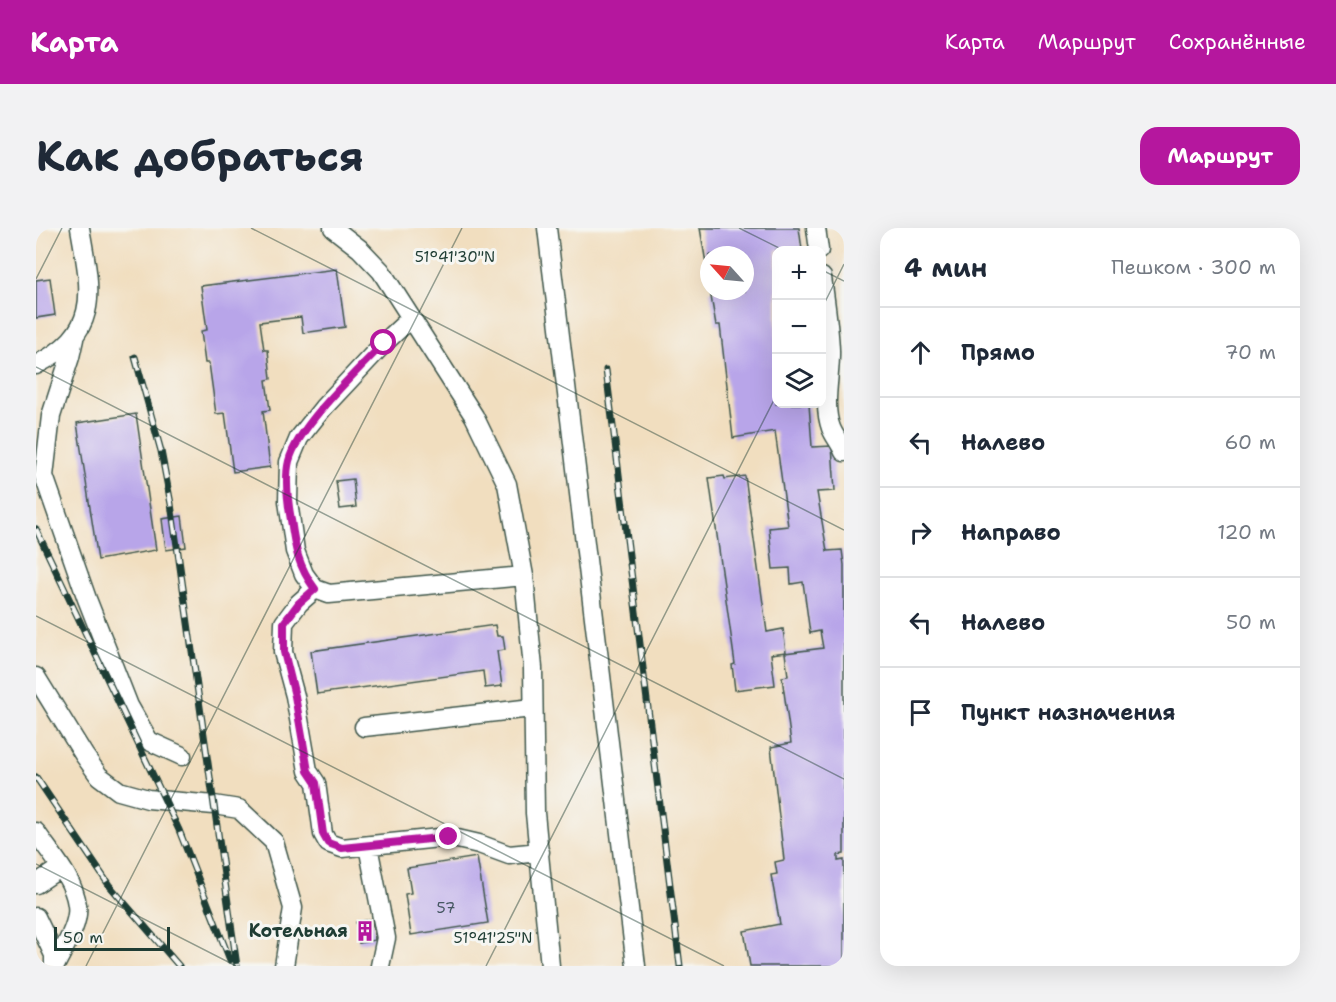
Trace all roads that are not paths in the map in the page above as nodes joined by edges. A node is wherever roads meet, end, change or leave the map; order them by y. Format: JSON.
{"nodes":[{"id":1,"x":80,"y":228,"type":"edge"},
{"id":2,"x":333,"y":228,"type":"edge"},
{"id":3,"x":547,"y":228,"type":"edge"},
{"id":4,"x":816,"y":228,"type":"edge"},
{"id":5,"x":818,"y":246,"type":"edge"},
{"id":6,"x":826,"y":285,"type":"edge"},
{"id":7,"x":836,"y":305,"type":"edge"},
{"id":8,"x":411,"y":318,"type":"junction"},
{"id":9,"x":74,"y":339,"type":"junction"},
{"id":10,"x":36,"y":365,"type":"edge"},
{"id":11,"x":844,"y":452,"type":"edge"},
{"id":12,"x":524,"y":576,"type":"junction"},
{"id":13,"x":315,"y":589,"type":"junction"},
{"id":14,"x":36,"y":677,"type":"edge"},
{"id":15,"x":532,"y":708,"type":"junction"},
{"id":16,"x":364,"y":727,"type":"dead end"},
{"id":17,"x":182,"y":756,"type":"dead end"},
{"id":18,"x":36,"y":832,"type":"edge"},
{"id":19,"x":368,"y":846,"type":"junction"},
{"id":20,"x":540,"y":852,"type":"junction"},
{"id":21,"x":60,"y":868,"type":"junction"},
{"id":22,"x":36,"y":884,"type":"edge"},
{"id":23,"x":36,"y":917,"type":"edge"},
{"id":24,"x":55,"y":966,"type":"edge"},
{"id":25,"x":284,"y":966,"type":"edge"},
{"id":26,"x":380,"y":966,"type":"edge"},
{"id":27,"x":550,"y":966,"type":"edge"},
{"id":28,"x":636,"y":966,"type":"edge"}],
"edges":[{"from":1,"to":9,"type":"lane"},
{"from":2,"to":8,"type":"lane"},
{"from":3,"to":28,"type":"lane"},
{"from":4,"to":5,"type":"lane"},
{"from":6,"to":7,"type":"lane"},
{"from":7,"to":11,"type":"lane"},
{"from":8,"to":12,"type":"lane"},
{"from":8,"to":13,"type":"lane"},
{"from":9,"to":10,"type":"lane"},
{"from":9,"to":17,"type":"lane"},
{"from":12,"to":13,"type":"lane"},
{"from":12,"to":15,"type":"lane"},
{"from":13,"to":19,"type":"lane"},
{"from":14,"to":25,"type":"lane"},
{"from":15,"to":16,"type":"lane"},
{"from":15,"to":20,"type":"lane"},
{"from":18,"to":21,"type":"lane"},
{"from":19,"to":20,"type":"lane"},
{"from":19,"to":26,"type":"lane"},
{"from":20,"to":27,"type":"lane"},
{"from":21,"to":22,"type":"lane"},
{"from":21,"to":24,"type":"lane"},
{"from":23,"to":24,"type":"lane"}]}
